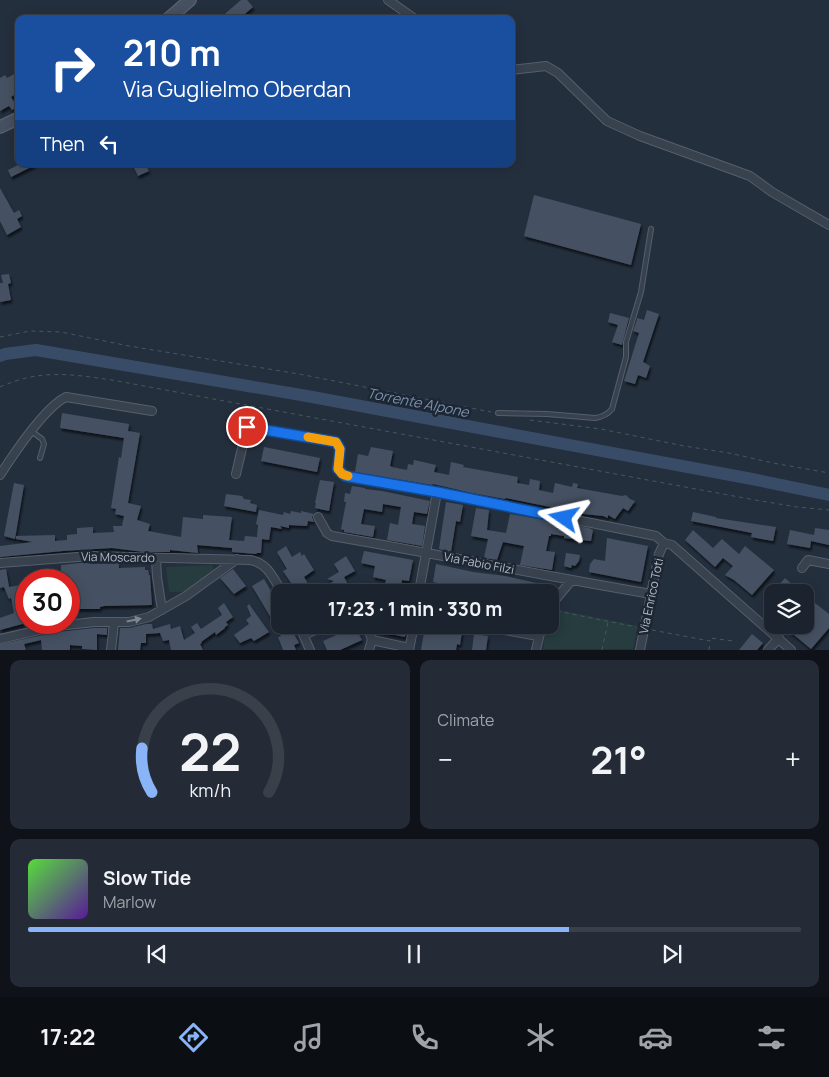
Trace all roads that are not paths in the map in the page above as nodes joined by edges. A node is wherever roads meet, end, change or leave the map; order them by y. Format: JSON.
{"nodes":[{"id":1,"x":190,"y":0,"type":"edge"},
{"id":2,"x":388,"y":0,"type":"edge"},
{"id":3,"x":173,"y":15,"type":"edge"},
{"id":4,"x":409,"y":15,"type":"edge"},
{"id":5,"x":515,"y":70,"type":"edge"},
{"id":6,"x":15,"y":120,"type":"edge"},
{"id":7,"x":0,"y":127,"type":"edge"},
{"id":8,"x":829,"y":225,"type":"edge"},
{"id":9,"x":651,"y":229,"type":"dead end"},
{"id":10,"x":152,"y":412,"type":"dead end"},
{"id":11,"x":498,"y":413,"type":"road end"},
{"id":12,"x":31,"y":431,"type":"junction"},
{"id":13,"x":40,"y":458,"type":"dead end"},
{"id":14,"x":236,"y":474,"type":"dead end"},
{"id":15,"x":0,"y":475,"type":"edge"},
{"id":16,"x":437,"y":492,"type":"junction"},
{"id":17,"x":318,"y":517,"type":"dead end"},
{"id":18,"x":664,"y":543,"type":"junction"},
{"id":19,"x":426,"y":552,"type":"junction"},
{"id":20,"x":156,"y":558,"type":"junction"},
{"id":21,"x":237,"y":559,"type":"junction"},
{"id":22,"x":0,"y":563,"type":"edge"},
{"id":23,"x":829,"y":564,"type":"edge"},
{"id":24,"x":802,"y":568,"type":"dead end"},
{"id":25,"x":571,"y":581,"type":"junction"},
{"id":26,"x":277,"y":584,"type":"edge"},
{"id":27,"x":420,"y":584,"type":"edge"},
{"id":28,"x":651,"y":594,"type":"junction"},
{"id":29,"x":559,"y":595,"type":"edge"},
{"id":30,"x":162,"y":610,"type":"junction"},
{"id":31,"x":114,"y":622,"type":"junction"},
{"id":32,"x":370,"y":634,"type":"edge"},
{"id":33,"x":412,"y":634,"type":"edge"},
{"id":34,"x":527,"y":634,"type":"edge"},
{"id":35,"x":304,"y":635,"type":"edge"},
{"id":36,"x":538,"y":636,"type":"joint"},
{"id":37,"x":779,"y":638,"type":"junction"},
{"id":38,"x":0,"y":639,"type":"edge"},
{"id":39,"x":372,"y":640,"type":"junction"},
{"id":40,"x":409,"y":649,"type":"edge"},
{"id":41,"x":111,"y":650,"type":"edge"},
{"id":42,"x":310,"y":650,"type":"edge"},
{"id":43,"x":369,"y":650,"type":"edge"},
{"id":44,"x":536,"y":650,"type":"edge"},
{"id":45,"x":640,"y":650,"type":"edge"},
{"id":46,"x":768,"y":650,"type":"edge"},
{"id":47,"x":791,"y":650,"type":"edge"}],
"edges":[{"from":1,"to":3,"type":"street"},
{"from":2,"to":4,"type":"street"},
{"from":5,"to":8,"type":"street"},
{"from":6,"to":7,"type":"street"},
{"from":9,"to":11,"type":"lane"},
{"from":10,"to":12,"type":"street"},
{"from":12,"to":13,"type":"lane"},
{"from":12,"to":15,"type":"street"},
{"from":14,"to":16,"type":"street"},
{"from":16,"to":18,"type":"street"},
{"from":16,"to":19,"type":"street"},
{"from":17,"to":19,"type":"street","name":"Via Fabio Filzi"},
{"from":18,"to":28,"type":"street","name":"Via Enrico Toti"},
{"from":18,"to":37,"type":"street"},
{"from":19,"to":25,"type":"street","name":"Via Fabio Filzi"},
{"from":19,"to":27,"type":"street"},
{"from":20,"to":21,"type":"street","name":"Via Moscardo"},
{"from":20,"to":22,"type":"street","name":"Via Moscardo"},
{"from":20,"to":30,"type":"street"},
{"from":21,"to":26,"type":"street","name":"Via Moscardo"},
{"from":21,"to":30,"type":"street"},
{"from":23,"to":24,"type":"street"},
{"from":25,"to":28,"type":"street","name":"Via Fabio Filzi"},
{"from":25,"to":29,"type":"street"},
{"from":28,"to":45,"type":"street","name":"Via Enrico Toti"},
{"from":31,"to":30,"type":"street","one_way":true},
{"from":31,"to":38,"type":"street"},
{"from":31,"to":41,"type":"street"},
{"from":32,"to":39,"type":"street"},
{"from":33,"to":40,"type":"street"},
{"from":34,"to":36,"type":"street"},
{"from":35,"to":42,"type":"street"},
{"from":36,"to":44,"type":"street"},
{"from":37,"to":46,"type":"street"},
{"from":37,"to":47,"type":"street"},
{"from":39,"to":40,"type":"street"},
{"from":39,"to":43,"type":"street"}]}
